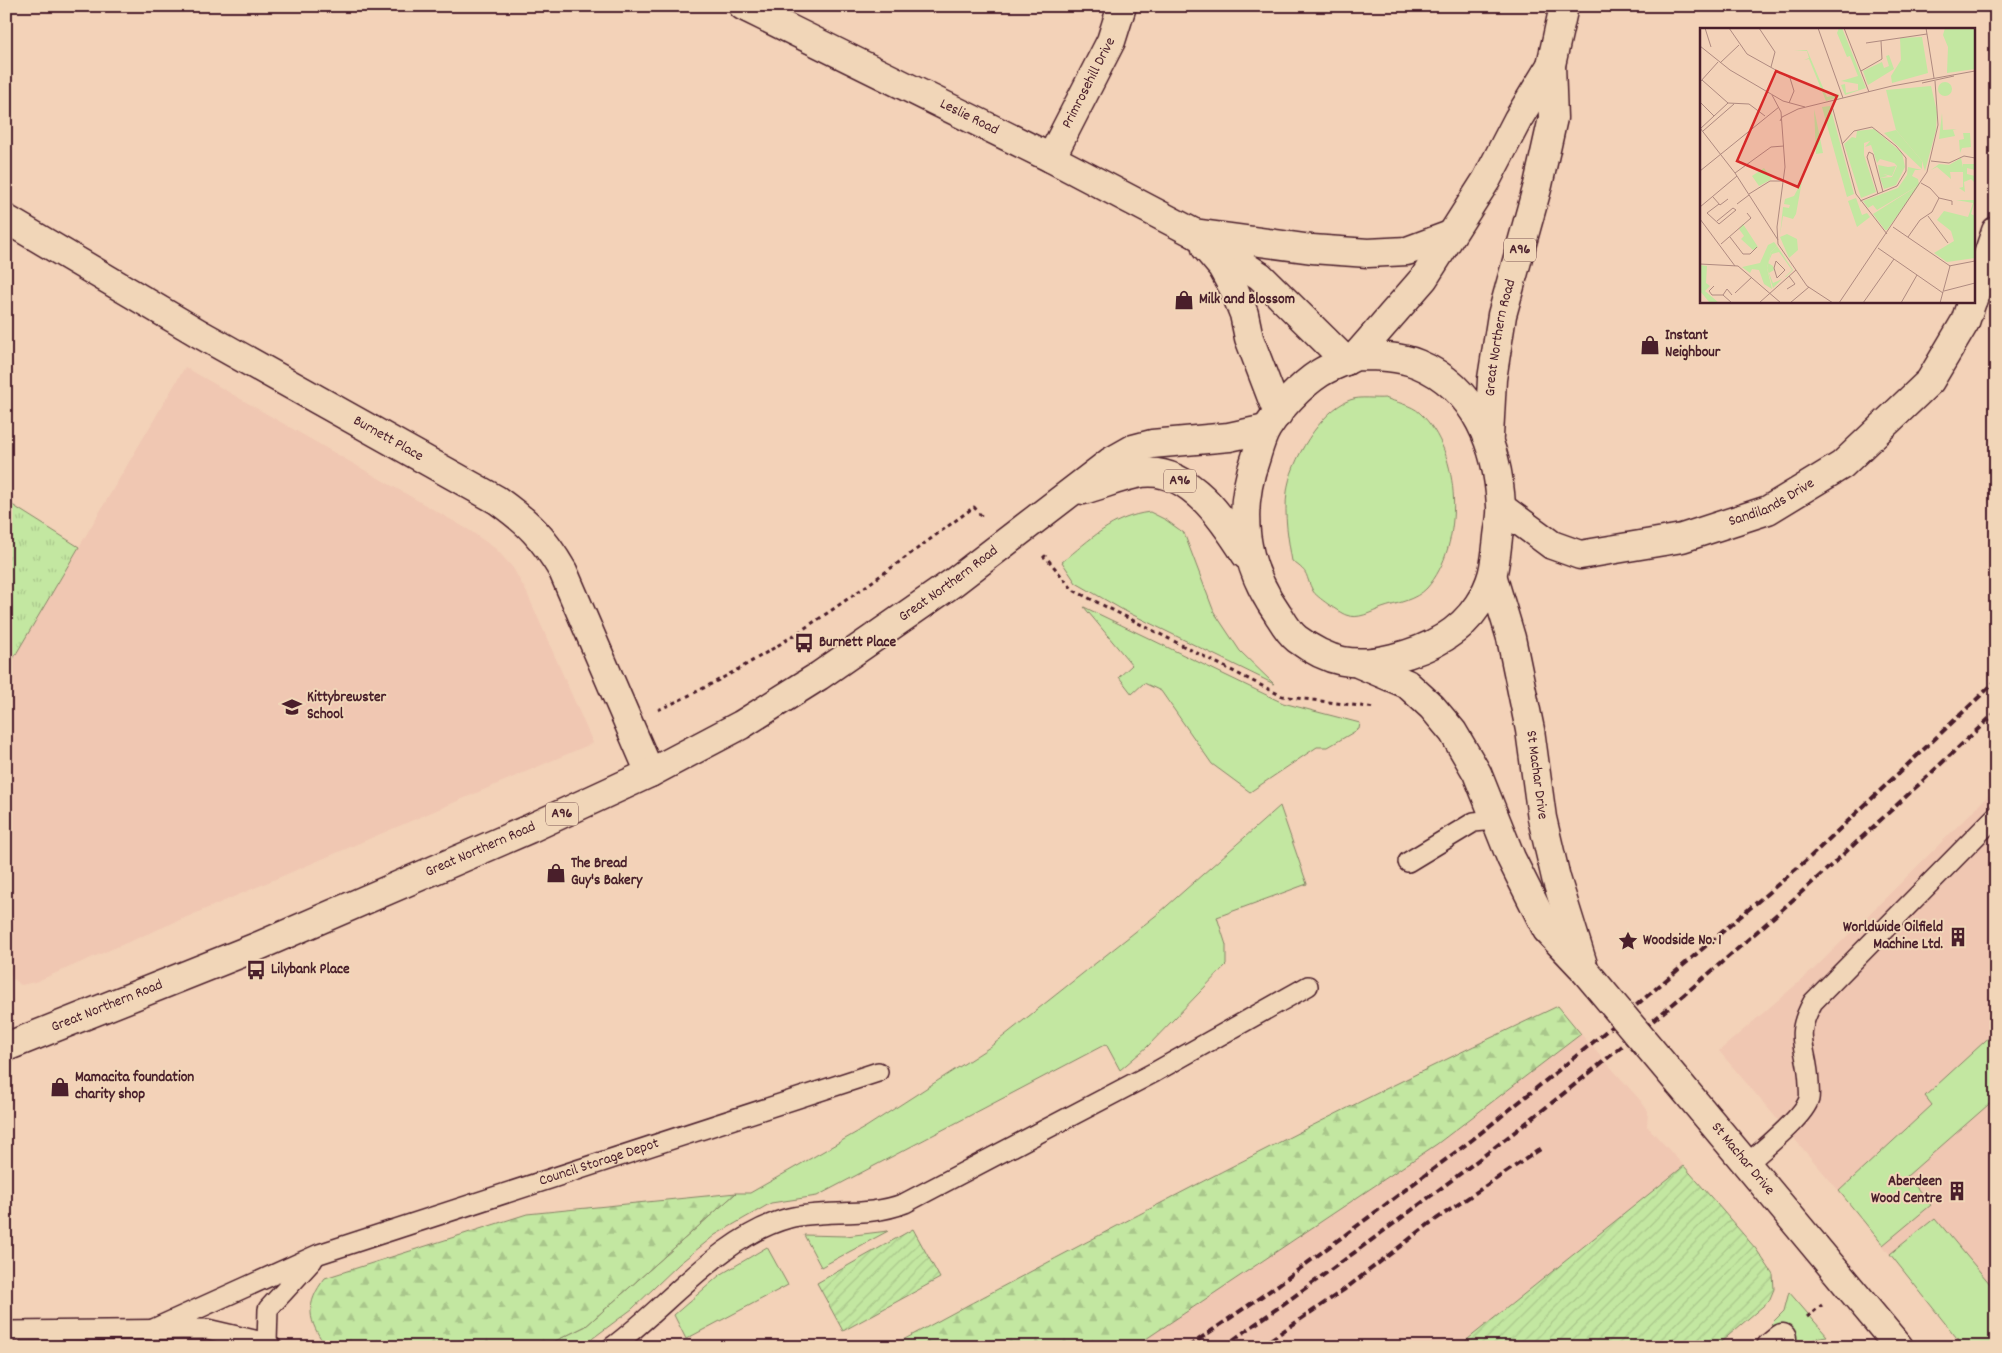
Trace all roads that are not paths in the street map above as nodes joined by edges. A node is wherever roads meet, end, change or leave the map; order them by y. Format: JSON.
{"nodes":[{"id":1,"x":743,"y":6,"type":"edge"},
{"id":2,"x":1122,"y":6,"type":"edge"},
{"id":3,"x":1564,"y":6,"type":"edge"},
{"id":4,"x":1551,"y":65,"type":"junction"},
{"id":5,"x":1051,"y":158,"type":"junction"},
{"id":6,"x":6,"y":219,"type":"edge"},
{"id":7,"x":1996,"y":231,"type":"edge"},
{"id":8,"x":1194,"y":233,"type":"junction"},
{"id":9,"x":1450,"y":235,"type":"junction"},
{"id":10,"x":1974,"y":297,"type":"edge"},
{"id":11,"x":1972,"y":302,"type":"edge"},
{"id":12,"x":1351,"y":358,"type":"junction"},
{"id":13,"x":1272,"y":421,"type":"junction"},
{"id":14,"x":1489,"y":436,"type":"junction"},
{"id":15,"x":1071,"y":493,"type":"junction"},
{"id":16,"x":1502,"y":508,"type":"junction"},
{"id":17,"x":1253,"y":565,"type":"junction"},
{"id":18,"x":1493,"y":578,"type":"junction"},
{"id":19,"x":1360,"y":664,"type":"junction"},
{"id":20,"x":650,"y":773,"type":"junction"},
{"id":21,"x":1996,"y":816,"type":"edge"},
{"id":22,"x":1495,"y":820,"type":"junction"},
{"id":23,"x":1408,"y":862,"type":"dead end"},
{"id":24,"x":1585,"y":971,"type":"junction"},
{"id":25,"x":1308,"y":986,"type":"dead end"},
{"id":26,"x":6,"y":1047,"type":"edge"},
{"id":27,"x":878,"y":1072,"type":"dead end"},
{"id":28,"x":1748,"y":1163,"type":"junction"},
{"id":29,"x":319,"y":1254,"type":"junction"},
{"id":30,"x":151,"y":1330,"type":"junction"},
{"id":31,"x":6,"y":1331,"type":"edge"},
{"id":32,"x":270,"y":1345,"type":"edge"},
{"id":33,"x":612,"y":1347,"type":"edge"},
{"id":34,"x":1899,"y":1347,"type":"edge"}],
"edges":[{"from":1,"to":5,"type":"main road","name":"Leslie Road"},
{"from":2,"to":5,"type":"main road","name":"Primrosehill Drive"},
{"from":3,"to":4,"type":"main road","name":"Great Northern Road","number":"A96"},
{"from":4,"to":9,"type":"main road","name":"Great Northern Road","number":"A96"},
{"from":4,"to":14,"type":"main road","name":"Great Northern Road","number":"A96"},
{"from":5,"to":8,"type":"main road","name":"Leslie Road"},
{"from":6,"to":20,"type":"main road","name":"Burnett Place"},
{"from":7,"to":10,"type":"main road","name":"Sandilands Drive"},
{"from":8,"to":9,"type":"main road"},
{"from":8,"to":12,"type":"main road","name":"Leslie Road"},
{"from":8,"to":13,"type":"main road","name":"Leslie Road"},
{"from":9,"to":12,"type":"main road","name":"Great Northern Road","number":"A96"},
{"from":11,"to":16,"type":"main road","name":"Sandilands Drive"},
{"from":12,"to":13,"type":"main road","number":"A96"},
{"from":12,"to":14,"type":"main road","number":"A96"},
{"from":13,"to":15,"type":"main road","name":"Great Northern Road","number":"A96"},
{"from":13,"to":17,"type":"main road","number":"A96"},
{"from":14,"to":16,"type":"main road","number":"A96"},
{"from":15,"to":17,"type":"main road","name":"Great Northern Road","number":"A96"},
{"from":15,"to":20,"type":"main road","name":"Great Northern Road","number":"A96"},
{"from":16,"to":18,"type":"main road","number":"A96"},
{"from":17,"to":19,"type":"main road","number":"A96"},
{"from":18,"to":19,"type":"main road","number":"A96"},
{"from":18,"to":24,"type":"main road","name":"St Machar Drive"},
{"from":19,"to":22,"type":"main road","name":"St Machar Drive"},
{"from":20,"to":26,"type":"main road","name":"Great Northern Road","number":"A96"},
{"from":21,"to":28,"type":"lane"},
{"from":22,"to":23,"type":"lane"},
{"from":22,"to":24,"type":"main road","name":"St Machar Drive"},
{"from":24,"to":28,"type":"main road","name":"St Machar Drive","bridge":true},
{"from":25,"to":33,"type":"lane"},
{"from":27,"to":29,"type":"lane","name":"Council Storage Depot"},
{"from":28,"to":34,"type":"main road","name":"St Machar Drive"},
{"from":29,"to":30,"type":"lane","name":"Council Storage Depot"},
{"from":29,"to":32,"type":"lane"},
{"from":30,"to":31,"type":"lane"},
{"from":30,"to":32,"type":"lane"}]}
